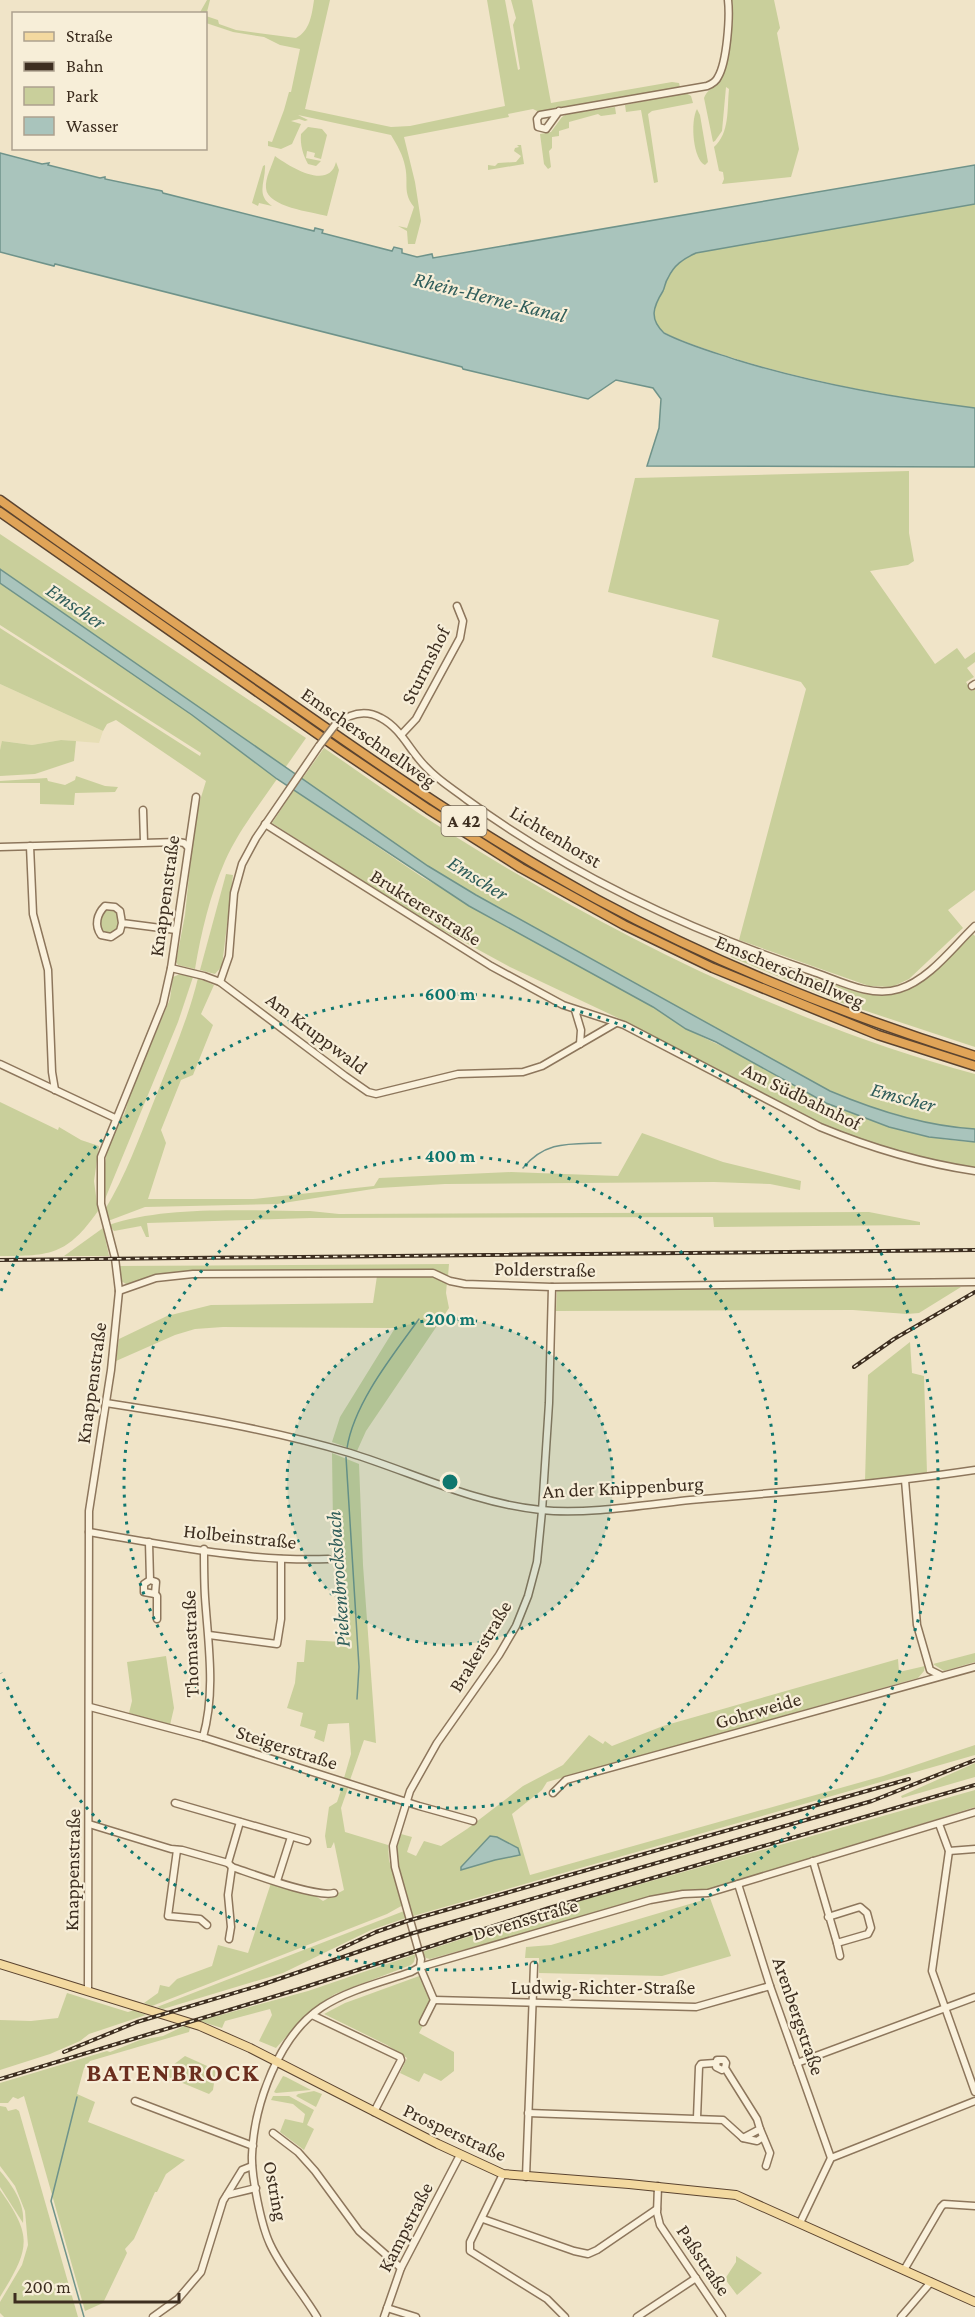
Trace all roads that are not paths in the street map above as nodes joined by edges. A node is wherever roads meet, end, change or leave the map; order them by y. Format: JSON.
{"nodes":[{"id":1,"x":728,"y":0,"type":"edge"},
{"id":2,"x":559,"y":111,"type":"dead end"},
{"id":3,"x":0,"y":500,"type":"edge"},
{"id":4,"x":0,"y":512,"type":"edge"},
{"id":5,"x":457,"y":606,"type":"dead end"},
{"id":6,"x":401,"y":735,"type":"junction"},
{"id":7,"x":196,"y":797,"type":"dead end"},
{"id":8,"x":143,"y":810,"type":"dead end"},
{"id":9,"x":265,"y":824,"type":"junction"},
{"id":10,"x":144,"y":842,"type":"junction"},
{"id":11,"x":30,"y":846,"type":"junction"},
{"id":12,"x":0,"y":847,"type":"edge"},
{"id":13,"x":188,"y":847,"type":"junction"},
{"id":14,"x":122,"y":923,"type":"junction"},
{"id":15,"x":975,"y":926,"type":"edge"},
{"id":16,"x":176,"y":930,"type":"junction"},
{"id":17,"x":171,"y":968,"type":"junction"},
{"id":18,"x":220,"y":982,"type":"junction"},
{"id":19,"x":574,"y":1010,"type":"junction"},
{"id":20,"x":616,"y":1023,"type":"junction"},
{"id":21,"x":624,"y":1024,"type":"joint"},
{"id":22,"x":580,"y":1044,"type":"junction"},
{"id":23,"x":975,"y":1056,"type":"edge"},
{"id":24,"x":0,"y":1064,"type":"edge"},
{"id":25,"x":975,"y":1066,"type":"edge"},
{"id":26,"x":55,"y":1090,"type":"junction"},
{"id":27,"x":115,"y":1118,"type":"junction"},
{"id":28,"x":975,"y":1171,"type":"edge"},
{"id":29,"x":975,"y":1282,"type":"edge"},
{"id":30,"x":552,"y":1287,"type":"junction"},
{"id":31,"x":119,"y":1292,"type":"junction"},
{"id":32,"x":106,"y":1403,"type":"junction"},
{"id":33,"x":975,"y":1470,"type":"edge"},
{"id":34,"x":905,"y":1480,"type":"junction"},
{"id":35,"x":542,"y":1510,"type":"junction"},
{"id":36,"x":89,"y":1532,"type":"junction"},
{"id":37,"x":149,"y":1542,"type":"junction"},
{"id":38,"x":204,"y":1549,"type":"junction"},
{"id":39,"x":281,"y":1559,"type":"junction"},
{"id":40,"x":328,"y":1559,"type":"dead end"},
{"id":41,"x":150,"y":1580,"type":"junction"},
{"id":42,"x":155,"y":1594,"type":"junction"},
{"id":43,"x":157,"y":1619,"type":"dead end"},
{"id":44,"x":209,"y":1635,"type":"junction"},
{"id":45,"x":975,"y":1667,"type":"edge"},
{"id":46,"x":941,"y":1676,"type":"junction"},
{"id":47,"x":90,"y":1707,"type":"junction"},
{"id":48,"x":203,"y":1737,"type":"junction"},
{"id":49,"x":553,"y":1792,"type":"dead end"},
{"id":50,"x":406,"y":1801,"type":"junction"},
{"id":51,"x":175,"y":1803,"type":"dead end"},
{"id":52,"x":975,"y":1812,"type":"edge"},
{"id":53,"x":474,"y":1821,"type":"dead end"},
{"id":54,"x":240,"y":1822,"type":"junction"},
{"id":55,"x":89,"y":1824,"type":"junction"},
{"id":56,"x":939,"y":1824,"type":"junction"},
{"id":57,"x":291,"y":1837,"type":"junction"},
{"id":58,"x":307,"y":1841,"type":"dead end"},
{"id":59,"x":975,"y":1849,"type":"edge"},
{"id":60,"x":177,"y":1850,"type":"junction"},
{"id":61,"x":949,"y":1851,"type":"junction"},
{"id":62,"x":813,"y":1861,"type":"junction"},
{"id":63,"x":230,"y":1865,"type":"junction"},
{"id":64,"x":277,"y":1881,"type":"junction"},
{"id":65,"x":738,"y":1884,"type":"junction"},
{"id":66,"x":334,"y":1893,"type":"dead end"},
{"id":67,"x":828,"y":1917,"type":"junction"},
{"id":68,"x":207,"y":1925,"type":"dead end"},
{"id":69,"x":229,"y":1939,"type":"dead end"},
{"id":70,"x":837,"y":1943,"type":"junction"},
{"id":71,"x":840,"y":1956,"type":"dead end"},
{"id":72,"x":0,"y":1964,"type":"edge"},
{"id":73,"x":534,"y":1965,"type":"dead end"},
{"id":74,"x":420,"y":1967,"type":"junction"},
{"id":75,"x":770,"y":1986,"type":"junction"},
{"id":76,"x":88,"y":1990,"type":"junction"},
{"id":77,"x":975,"y":1997,"type":"edge"},
{"id":78,"x":434,"y":2000,"type":"junction"},
{"id":79,"x":532,"y":2004,"type":"junction"},
{"id":80,"x":945,"y":2007,"type":"junction"},
{"id":81,"x":312,"y":2015,"type":"junction"},
{"id":82,"x":423,"y":2022,"type":"dead end"},
{"id":83,"x":276,"y":2061,"type":"junction"},
{"id":84,"x":797,"y":2063,"type":"junction"},
{"id":85,"x":975,"y":2092,"type":"edge"},
{"id":86,"x":135,"y":2102,"type":"dead end"},
{"id":87,"x":975,"y":2102,"type":"edge"},
{"id":88,"x":374,"y":2112,"type":"junction"},
{"id":89,"x":528,"y":2113,"type":"junction"},
{"id":90,"x":697,"y":2118,"type":"junction"},
{"id":91,"x":760,"y":2129,"type":"junction"},
{"id":92,"x":273,"y":2133,"type":"dead end"},
{"id":93,"x":763,"y":2137,"type":"junction"},
{"id":94,"x":743,"y":2138,"type":"junction"},
{"id":95,"x":253,"y":2146,"type":"junction"},
{"id":96,"x":460,"y":2155,"type":"junction"},
{"id":97,"x":831,"y":2158,"type":"junction"},
{"id":98,"x":252,"y":2166,"type":"junction"},
{"id":99,"x":766,"y":2166,"type":"dead end"},
{"id":100,"x":503,"y":2174,"type":"junction"},
{"id":101,"x":526,"y":2176,"type":"junction"},
{"id":102,"x":658,"y":2186,"type":"junction"},
{"id":103,"x":256,"y":2188,"type":"junction"},
{"id":104,"x":227,"y":2195,"type":"junction"},
{"id":105,"x":975,"y":2206,"type":"edge"},
{"id":106,"x":657,"y":2209,"type":"junction"},
{"id":107,"x":483,"y":2219,"type":"junction"},
{"id":108,"x":800,"y":2223,"type":"junction"},
{"id":109,"x":401,"y":2268,"type":"junction"},
{"id":110,"x":904,"y":2270,"type":"junction"},
{"id":111,"x":696,"y":2278,"type":"junction"},
{"id":112,"x":931,"y":2282,"type":"junction"},
{"id":113,"x":975,"y":2302,"type":"edge"},
{"id":114,"x":387,"y":2308,"type":"junction"},
{"id":115,"x":153,"y":2317,"type":"edge"},
{"id":116,"x":317,"y":2317,"type":"edge"},
{"id":117,"x":384,"y":2317,"type":"edge"},
{"id":118,"x":416,"y":2317,"type":"edge"},
{"id":119,"x":565,"y":2317,"type":"edge"},
{"id":120,"x":637,"y":2317,"type":"edge"},
{"id":121,"x":722,"y":2317,"type":"edge"},
{"id":122,"x":901,"y":2317,"type":"edge"}],
"edges":[{"from":1,"to":2,"type":"street"},
{"from":3,"to":23,"type":"highway","name":"Emscherschnellweg","number":"A 42"},
{"from":4,"to":25,"type":"highway","name":"Emscherschnellweg","number":"A 42"},
{"from":5,"to":6,"type":"street","name":"Sturmshof"},
{"from":6,"to":9,"type":"street","name":"Lichtenhorst","bridge":true},
{"from":6,"to":15,"type":"street","name":"Lichtenhorst"},
{"from":7,"to":13,"type":"street","name":"Knappenstraße"},
{"from":8,"to":10,"type":"street"},
{"from":9,"to":18,"type":"street","name":"Lichtenhorst"},
{"from":9,"to":19,"type":"street","name":"Bruktererstraße"},
{"from":10,"to":11,"type":"street"},
{"from":10,"to":13,"type":"street"},
{"from":11,"to":12,"type":"street"},
{"from":11,"to":26,"type":"street"},
{"from":13,"to":16,"type":"street","name":"Knappenstraße"},
{"from":14,"to":14,"type":"street"},
{"from":14,"to":16,"type":"street"},
{"from":16,"to":17,"type":"street","name":"Knappenstraße"},
{"from":17,"to":18,"type":"street","name":"Am Kruppwald"},
{"from":17,"to":27,"type":"street","name":"Knappenstraße"},
{"from":18,"to":22,"type":"street","name":"Am Kruppwald"},
{"from":19,"to":20,"type":"street","name":"Bruktererstraße"},
{"from":19,"to":22,"type":"street"},
{"from":20,"to":21,"type":"street","name":"Bruktererstraße"},
{"from":20,"to":22,"type":"street","name":"Am Kruppwald"},
{"from":21,"to":28,"type":"street","name":"Am Südbahnhof"},
{"from":24,"to":26,"type":"street"},
{"from":26,"to":27,"type":"street"},
{"from":27,"to":31,"type":"street","name":"Knappenstraße"},
{"from":29,"to":30,"type":"street","name":"Polderstraße"},
{"from":30,"to":31,"type":"street","name":"Polderstraße"},
{"from":30,"to":35,"type":"street","name":"Brakerstraße"},
{"from":31,"to":32,"type":"street","name":"Knappenstraße"},
{"from":32,"to":35,"type":"street","name":"An der Knippenburg"},
{"from":32,"to":36,"type":"street","name":"Knappenstraße"},
{"from":33,"to":34,"type":"street","name":"An der Knippenburg"},
{"from":34,"to":35,"type":"street","name":"An der Knippenburg"},
{"from":34,"to":46,"type":"street"},
{"from":35,"to":50,"type":"street","name":"Brakerstraße"},
{"from":36,"to":37,"type":"street","name":"Holbeinstraße"},
{"from":36,"to":47,"type":"street","name":"Knappenstraße"},
{"from":37,"to":38,"type":"street","name":"Holbeinstraße"},
{"from":37,"to":41,"type":"street"},
{"from":38,"to":39,"type":"street","name":"Holbeinstraße"},
{"from":38,"to":44,"type":"street","name":"Thomastraße"},
{"from":39,"to":40,"type":"street","name":"Holbeinstraße"},
{"from":39,"to":44,"type":"street"},
{"from":41,"to":42,"type":"street"},
{"from":41,"to":42,"type":"street"},
{"from":42,"to":43,"type":"street"},
{"from":44,"to":48,"type":"street","name":"Thomastraße"},
{"from":45,"to":46,"type":"street","name":"Gohrweide"},
{"from":46,"to":49,"type":"street","name":"Gohrweide"},
{"from":47,"to":48,"type":"street","name":"Steigerstraße"},
{"from":47,"to":55,"type":"street","name":"Knappenstraße"},
{"from":48,"to":50,"type":"street","name":"Steigerstraße"},
{"from":50,"to":53,"type":"street","name":"Steigerstraße"},
{"from":50,"to":74,"type":"street","name":"Brakerstraße"},
{"from":51,"to":54,"type":"street"},
{"from":52,"to":56,"type":"street","name":"Devensstraße"},
{"from":54,"to":57,"type":"street"},
{"from":54,"to":63,"type":"street"},
{"from":55,"to":60,"type":"street"},
{"from":55,"to":76,"type":"street","name":"Knappenstraße"},
{"from":56,"to":61,"type":"street"},
{"from":56,"to":62,"type":"street","name":"Devensstraße"},
{"from":57,"to":58,"type":"street"},
{"from":57,"to":64,"type":"street"},
{"from":59,"to":61,"type":"street"},
{"from":60,"to":63,"type":"street"},
{"from":60,"to":68,"type":"street"},
{"from":61,"to":80,"type":"street"},
{"from":62,"to":65,"type":"street","name":"Devensstraße"},
{"from":62,"to":67,"type":"street"},
{"from":63,"to":64,"type":"street"},
{"from":63,"to":69,"type":"street"},
{"from":64,"to":66,"type":"street"},
{"from":65,"to":74,"type":"street","name":"Devensstraße"},
{"from":65,"to":75,"type":"street","name":"Arenbergstraße"},
{"from":67,"to":70,"type":"street"},
{"from":67,"to":70,"type":"street"},
{"from":70,"to":71,"type":"street"},
{"from":72,"to":76,"type":"main road","name":"Prosperstraße"},
{"from":73,"to":79,"type":"street"},
{"from":74,"to":78,"type":"street"},
{"from":74,"to":81,"type":"street","name":"Devensstraße"},
{"from":75,"to":79,"type":"street","name":"Ludwig-Richter-Straße"},
{"from":75,"to":84,"type":"street","name":"Arenbergstraße"},
{"from":76,"to":83,"type":"main road","name":"Prosperstraße"},
{"from":77,"to":80,"type":"street"},
{"from":78,"to":79,"type":"street","name":"Ludwig-Richter-Straße"},
{"from":78,"to":82,"type":"street"},
{"from":79,"to":89,"type":"street"},
{"from":80,"to":84,"type":"street"},
{"from":80,"to":85,"type":"street"},
{"from":81,"to":83,"type":"street","name":"Devensstraße"},
{"from":81,"to":88,"type":"street"},
{"from":83,"to":88,"type":"main road","name":"Prosperstraße"},
{"from":83,"to":95,"type":"street","name":"Ostring"},
{"from":84,"to":97,"type":"street","name":"Arenbergstraße"},
{"from":86,"to":95,"type":"street"},
{"from":87,"to":97,"type":"street"},
{"from":88,"to":96,"type":"main road","name":"Prosperstraße"},
{"from":89,"to":90,"type":"street"},
{"from":89,"to":101,"type":"street"},
{"from":90,"to":91,"type":"street"},
{"from":90,"to":94,"type":"street"},
{"from":91,"to":93,"type":"street"},
{"from":91,"to":94,"type":"street"},
{"from":92,"to":109,"type":"street"},
{"from":93,"to":94,"type":"street"},
{"from":93,"to":99,"type":"street"},
{"from":95,"to":98,"type":"street","name":"Ostring"},
{"from":96,"to":100,"type":"main road","name":"Prosperstraße"},
{"from":96,"to":109,"type":"street","name":"Kampstraße"},
{"from":97,"to":108,"type":"street"},
{"from":98,"to":103,"type":"street","name":"Ostring"},
{"from":98,"to":104,"type":"street"},
{"from":100,"to":101,"type":"main road","name":"Prosperstraße"},
{"from":100,"to":107,"type":"street"},
{"from":101,"to":102,"type":"main road","name":"Prosperstraße"},
{"from":102,"to":106,"type":"street","name":"Paßstraße"},
{"from":102,"to":108,"type":"main road","name":"Prosperstraße"},
{"from":103,"to":104,"type":"street"},
{"from":103,"to":116,"type":"street","name":"Ostring"},
{"from":104,"to":115,"type":"street"},
{"from":105,"to":110,"type":"street"},
{"from":106,"to":107,"type":"street"},
{"from":106,"to":111,"type":"street","name":"Paßstraße"},
{"from":107,"to":119,"type":"street"},
{"from":108,"to":110,"type":"main road","name":"Prosperstraße"},
{"from":109,"to":114,"type":"street","name":"Kampstraße"},
{"from":110,"to":112,"type":"main road","name":"Prosperstraße"},
{"from":111,"to":120,"type":"street"},
{"from":111,"to":121,"type":"street","name":"Paßstraße"},
{"from":112,"to":113,"type":"main road","name":"Prosperstraße"},
{"from":112,"to":122,"type":"street"},
{"from":114,"to":117,"type":"street","name":"Kampstraße"},
{"from":114,"to":118,"type":"street"}]}
